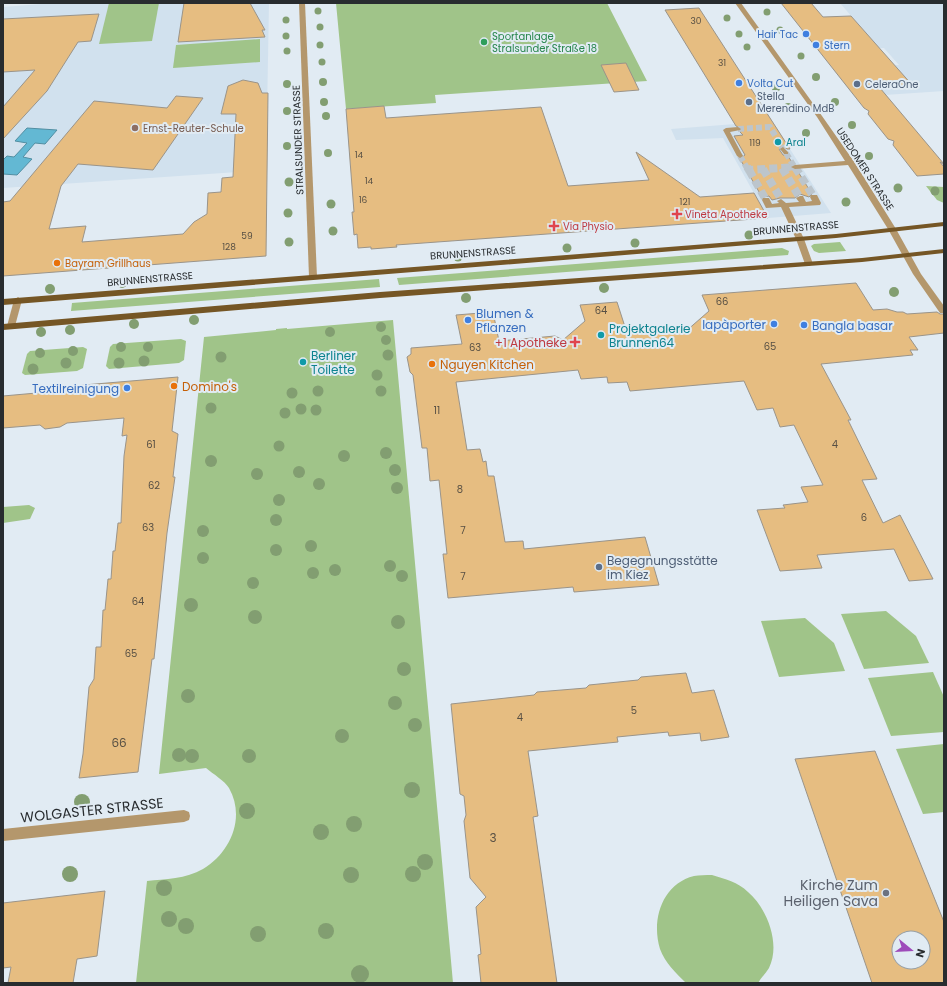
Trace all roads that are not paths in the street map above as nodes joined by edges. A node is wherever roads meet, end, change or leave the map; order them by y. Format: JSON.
{"nodes":[{"id":1,"x":302,"y":3,"type":"edge"},
{"id":2,"x":738,"y":3,"type":"edge"},
{"id":3,"x":738,"y":129,"type":"tunnel mouth"},
{"id":4,"x":740,"y":156,"type":"tunnel mouth"},
{"id":5,"x":851,"y":163,"type":"junction"},
{"id":6,"x":795,"y":167,"type":"tunnel mouth"},
{"id":7,"x":814,"y":197,"type":"dead end"},
{"id":8,"x":766,"y":200,"type":"dead end"},
{"id":9,"x":782,"y":202,"type":"junction"},
{"id":10,"x":944,"y":224,"type":"edge"},
{"id":11,"x":892,"y":229,"type":"junction"},
{"id":12,"x":800,"y":239,"type":"junction"},
{"id":13,"x":944,"y":252,"type":"edge"},
{"id":14,"x":906,"y":256,"type":"junction"},
{"id":15,"x":809,"y":264,"type":"junction"},
{"id":16,"x":313,"y":277,"type":"junction"},
{"id":17,"x":18,"y":300,"type":"junction"},
{"id":18,"x":3,"y":302,"type":"edge"},
{"id":19,"x":943,"y":311,"type":"dead end"},
{"id":20,"x":7,"y":327,"type":"edge"},
{"id":21,"x":184,"y":816,"type":"dead end"},
{"id":22,"x":3,"y":835,"type":"edge"}],
"edges":[{"from":1,"to":16,"type":"street","name":"STRALSUNDER STRASSE"},
{"from":2,"to":5,"type":"street","name":"USEDOMER STRASSE"},
{"from":3,"to":4,"type":"street"},
{"from":5,"to":6,"type":"street"},
{"from":5,"to":11,"type":"street","name":"USEDOMER STRASSE"},
{"from":7,"to":9,"type":"street"},
{"from":8,"to":9,"type":"street"},
{"from":9,"to":12,"type":"street"},
{"from":10,"to":11,"type":"main road","name":"BRUNNENSTRASSE"},
{"from":11,"to":12,"type":"main road","name":"BRUNNENSTRASSE"},
{"from":11,"to":14,"type":"street","name":"USEDOMER STRASSE"},
{"from":12,"to":15,"type":"street"},
{"from":12,"to":16,"type":"main road","name":"BRUNNENSTRASSE"},
{"from":13,"to":14,"type":"main road"},
{"from":14,"to":15,"type":"main road"},
{"from":14,"to":19,"type":"street","name":"USEDOMER STRASSE"},
{"from":15,"to":20,"type":"main road"},
{"from":16,"to":17,"type":"main road","name":"BRUNNENSTRASSE"},
{"from":17,"to":18,"type":"main road","name":"BRUNNENSTRASSE"},
{"from":17,"to":20,"type":"street"},
{"from":21,"to":22,"type":"street","name":"WOLGASTER STRASSE"}]}
